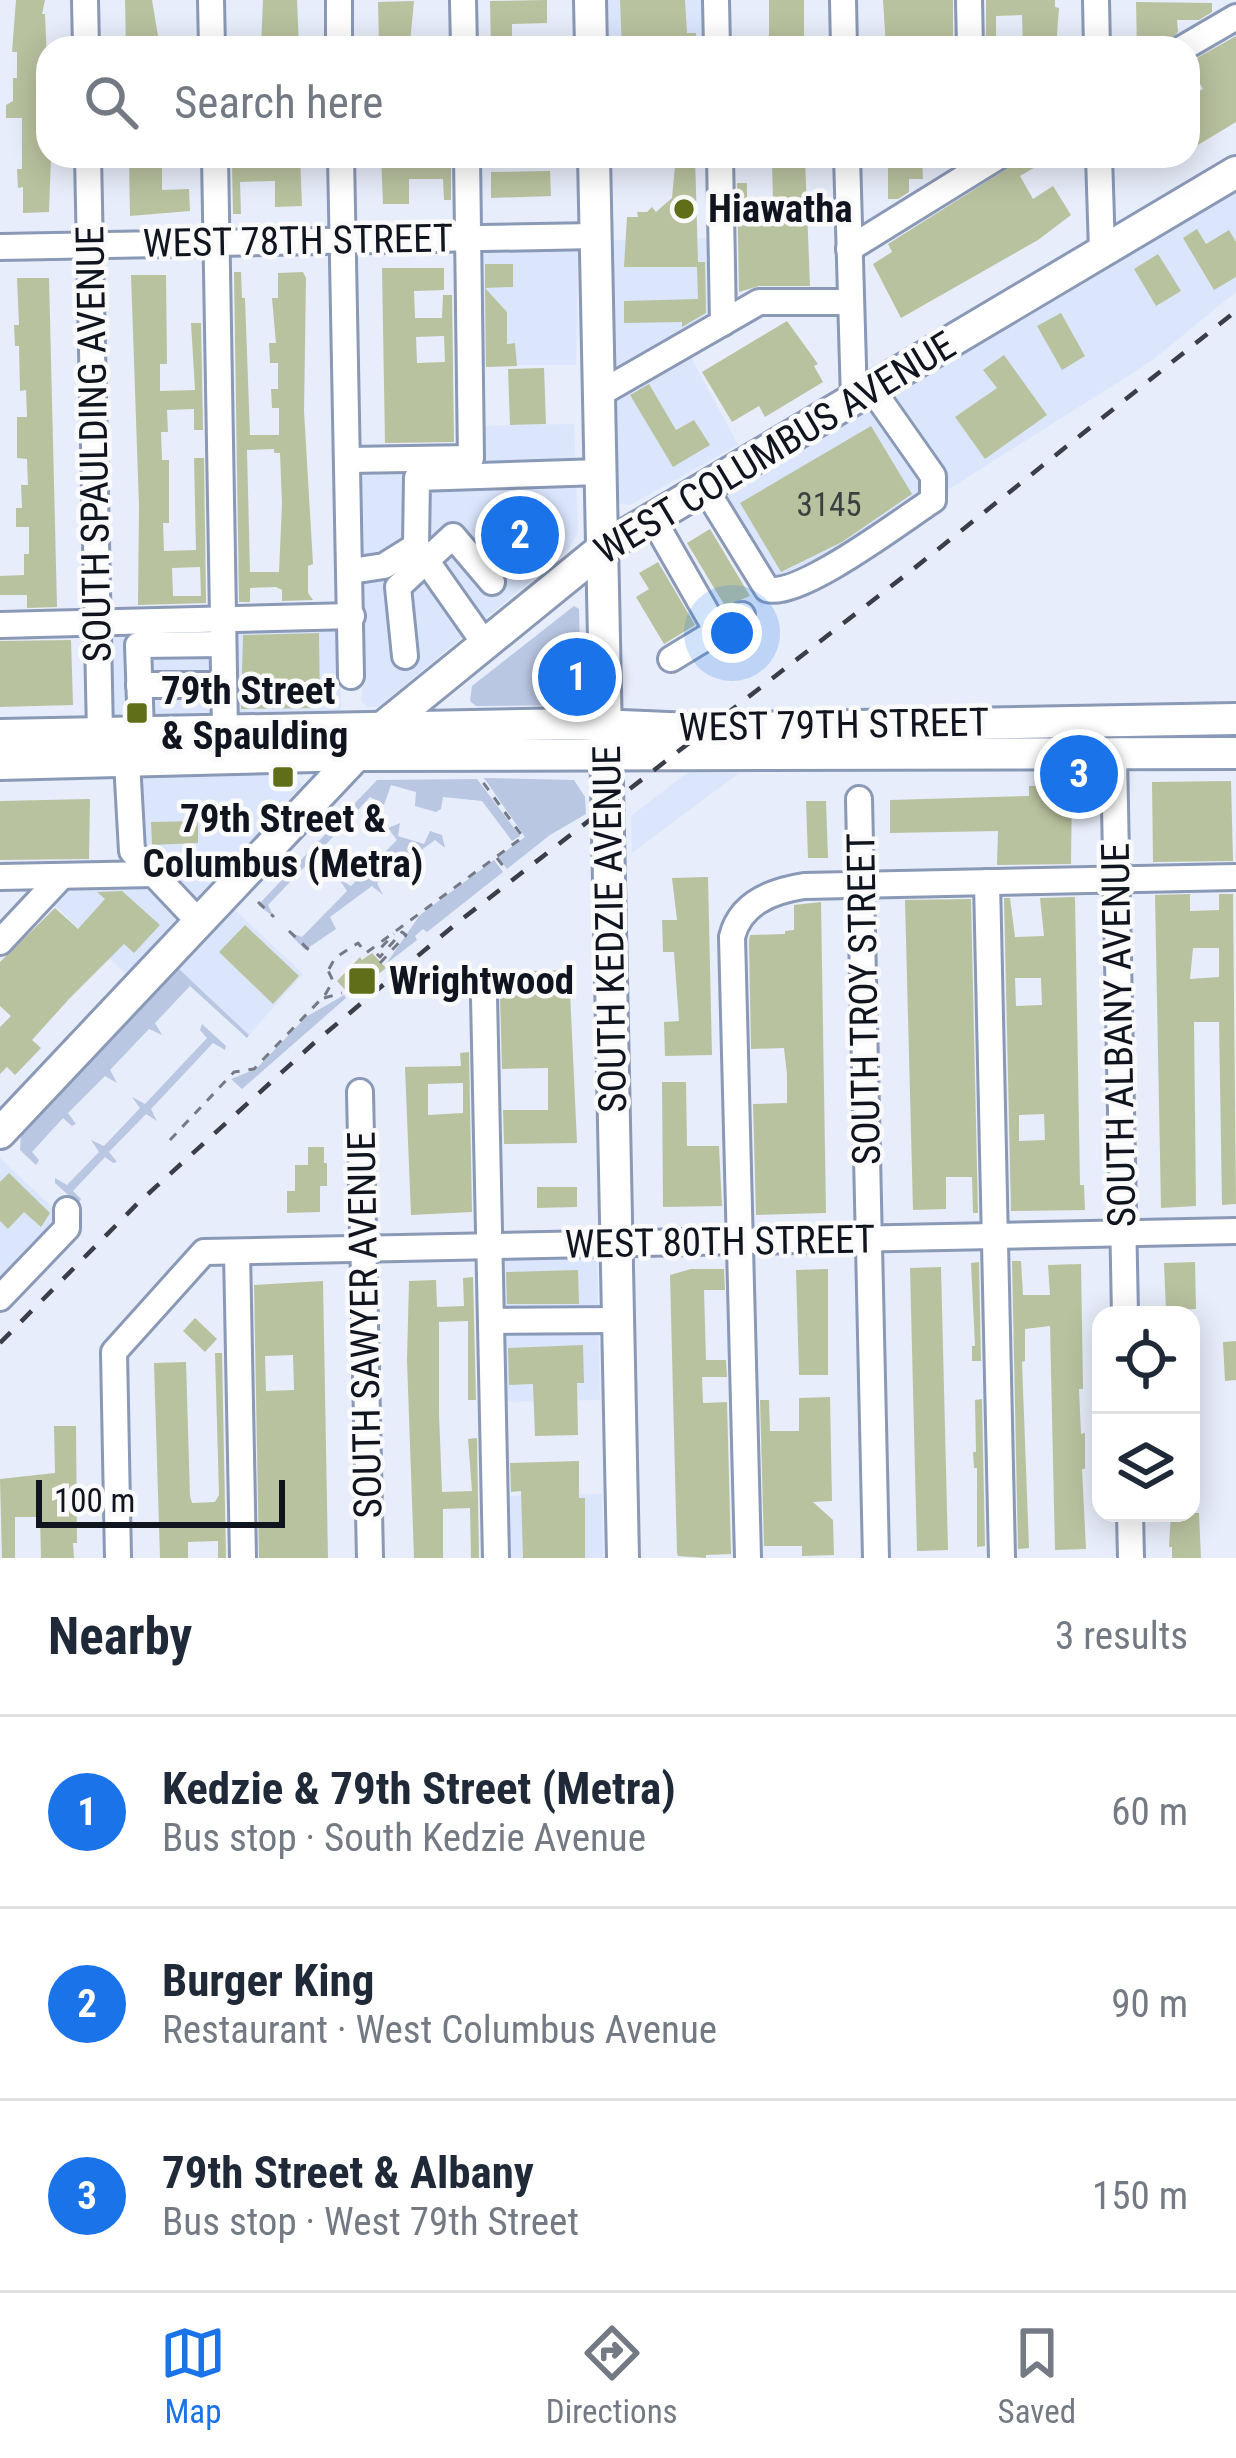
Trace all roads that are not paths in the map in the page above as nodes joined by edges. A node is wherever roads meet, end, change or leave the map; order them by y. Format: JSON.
{"nodes":[{"id":1,"x":85,"y":0,"type":"edge"},
{"id":2,"x":212,"y":0,"type":"edge"},
{"id":3,"x":339,"y":0,"type":"edge"},
{"id":4,"x":463,"y":0,"type":"edge"},
{"id":5,"x":590,"y":0,"type":"edge"},
{"id":6,"x":716,"y":0,"type":"edge"},
{"id":7,"x":843,"y":0,"type":"edge"},
{"id":8,"x":969,"y":0,"type":"edge"},
{"id":9,"x":1096,"y":0,"type":"edge"},
{"id":10,"x":1228,"y":12,"type":"edge"},
{"id":11,"x":86,"y":36,"type":"edge"},
{"id":12,"x":212,"y":36,"type":"edge"},
{"id":13,"x":339,"y":36,"type":"edge"},
{"id":14,"x":464,"y":36,"type":"edge"},
{"id":15,"x":591,"y":36,"type":"edge"},
{"id":16,"x":718,"y":36,"type":"edge"},
{"id":17,"x":844,"y":36,"type":"edge"},
{"id":18,"x":970,"y":36,"type":"edge"},
{"id":19,"x":1096,"y":36,"type":"edge"},
{"id":20,"x":1198,"y":36,"type":"edge"},
{"id":21,"x":88,"y":168,"type":"edge"},
{"id":22,"x":215,"y":168,"type":"edge"},
{"id":23,"x":341,"y":168,"type":"edge"},
{"id":24,"x":467,"y":168,"type":"edge"},
{"id":25,"x":594,"y":168,"type":"edge"},
{"id":26,"x":720,"y":168,"type":"edge"},
{"id":27,"x":847,"y":168,"type":"edge"},
{"id":28,"x":966,"y":168,"type":"edge"},
{"id":29,"x":1099,"y":168,"type":"edge"},
{"id":30,"x":1236,"y":172,"type":"edge"},
{"id":31,"x":596,"y":236,"type":"junction"},
{"id":32,"x":469,"y":239,"type":"junction"},
{"id":33,"x":342,"y":242,"type":"junction"},
{"id":34,"x":216,"y":243,"type":"junction"},
{"id":35,"x":90,"y":245,"type":"junction"},
{"id":36,"x":0,"y":247,"type":"edge"},
{"id":37,"x":849,"y":249,"type":"junction"},
{"id":38,"x":1102,"y":251,"type":"junction"},
{"id":39,"x":850,"y":302,"type":"junction"},
{"id":40,"x":723,"y":323,"type":"junction"},
{"id":41,"x":599,"y":394,"type":"junction"},
{"id":42,"x":863,"y":394,"type":"junction"},
{"id":43,"x":348,"y":460,"type":"junction"},
{"id":44,"x":601,"y":472,"type":"junction"},
{"id":45,"x":705,"y":488,"type":"junction"},
{"id":46,"x":653,"y":519,"type":"junction"},
{"id":47,"x":603,"y":548,"type":"junction"},
{"id":48,"x":421,"y":552,"type":"junction"},
{"id":49,"x":351,"y":571,"type":"junction"},
{"id":50,"x":492,"y":582,"type":"dead end"},
{"id":51,"x":742,"y":615,"type":"dead end"},
{"id":52,"x":352,"y":616,"type":"junction"},
{"id":53,"x":98,"y":622,"type":"junction"},
{"id":54,"x":0,"y":625,"type":"edge"},
{"id":55,"x":717,"y":631,"type":"junction"},
{"id":56,"x":223,"y":632,"type":"junction"},
{"id":57,"x":485,"y":644,"type":"junction"},
{"id":58,"x":405,"y":656,"type":"dead end"},
{"id":59,"x":670,"y":659,"type":"dead end"},
{"id":60,"x":352,"y":676,"type":"dead end"},
{"id":61,"x":140,"y":685,"type":"junction"},
{"id":62,"x":224,"y":685,"type":"junction"},
{"id":63,"x":1236,"y":719,"type":"edge"},
{"id":64,"x":383,"y":727,"type":"junction"},
{"id":65,"x":225,"y":730,"type":"junction"},
{"id":66,"x":142,"y":732,"type":"junction"},
{"id":67,"x":100,"y":733,"type":"junction"},
{"id":68,"x":0,"y":735,"type":"edge"},
{"id":69,"x":607,"y":740,"type":"junction"},
{"id":70,"x":1236,"y":753,"type":"edge"},
{"id":71,"x":357,"y":755,"type":"junction"},
{"id":72,"x":1114,"y":755,"type":"junction"},
{"id":73,"x":127,"y":762,"type":"junction"},
{"id":74,"x":0,"y":764,"type":"edge"},
{"id":75,"x":859,"y":799,"type":"dead end"},
{"id":76,"x":154,"y":874,"type":"junction"},
{"id":77,"x":62,"y":876,"type":"junction"},
{"id":78,"x":0,"y":877,"type":"edge"},
{"id":79,"x":1236,"y":877,"type":"edge"},
{"id":80,"x":1116,"y":879,"type":"junction"},
{"id":81,"x":987,"y":883,"type":"junction"},
{"id":82,"x":861,"y":886,"type":"junction"},
{"id":83,"x":200,"y":923,"type":"junction"},
{"id":84,"x":0,"y":942,"type":"edge"},
{"id":85,"x":484,"y":997,"type":"dead end"},
{"id":86,"x":359,"y":1092,"type":"dead end"},
{"id":87,"x":0,"y":1133,"type":"edge"},
{"id":88,"x":67,"y":1210,"type":"dead end"},
{"id":89,"x":1236,"y":1231,"type":"edge"},
{"id":90,"x":1123,"y":1233,"type":"junction"},
{"id":91,"x":995,"y":1236,"type":"junction"},
{"id":92,"x":869,"y":1239,"type":"junction"},
{"id":93,"x":740,"y":1241,"type":"junction"},
{"id":94,"x":617,"y":1244,"type":"junction"},
{"id":95,"x":490,"y":1246,"type":"junction"},
{"id":96,"x":362,"y":1249,"type":"junction"},
{"id":97,"x":237,"y":1252,"type":"junction"},
{"id":98,"x":0,"y":1298,"type":"edge"},
{"id":99,"x":1125,"y":1306,"type":"edge"},
{"id":100,"x":618,"y":1320,"type":"junction"},
{"id":101,"x":491,"y":1321,"type":"junction"},
{"id":102,"x":1130,"y":1522,"type":"edge"},
{"id":103,"x":118,"y":1558,"type":"edge"},
{"id":104,"x":243,"y":1558,"type":"edge"},
{"id":105,"x":370,"y":1558,"type":"edge"},
{"id":106,"x":496,"y":1558,"type":"edge"},
{"id":107,"x":623,"y":1558,"type":"edge"},
{"id":108,"x":748,"y":1558,"type":"edge"},
{"id":109,"x":876,"y":1558,"type":"edge"},
{"id":110,"x":1002,"y":1558,"type":"edge"},
{"id":111,"x":1131,"y":1558,"type":"edge"}],
"edges":[{"from":1,"to":11,"type":"street"},
{"from":2,"to":12,"type":"street"},
{"from":3,"to":13,"type":"street"},
{"from":4,"to":14,"type":"street"},
{"from":5,"to":15,"type":"main road"},
{"from":6,"to":16,"type":"street"},
{"from":7,"to":17,"type":"street"},
{"from":8,"to":18,"type":"street"},
{"from":9,"to":19,"type":"street"},
{"from":10,"to":20,"type":"street"},
{"from":21,"to":35,"type":"street","name":"SOUTH SPAULDING AVENUE"},
{"from":22,"to":34,"type":"street"},
{"from":23,"to":33,"type":"street"},
{"from":24,"to":32,"type":"street"},
{"from":25,"to":31,"type":"main road","name":"SOUTH KEDZIE AVENUE"},
{"from":26,"to":40,"type":"street"},
{"from":27,"to":37,"type":"street"},
{"from":28,"to":37,"type":"street"},
{"from":29,"to":38,"type":"street"},
{"from":30,"to":38,"type":"main road","name":"WEST COLUMBUS AVENUE"},
{"from":31,"to":32,"type":"street","name":"WEST 78TH STREET"},
{"from":31,"to":41,"type":"main road","name":"SOUTH KEDZIE AVENUE"},
{"from":32,"to":33,"type":"street","name":"WEST 78TH STREET"},
{"from":32,"to":43,"type":"street"},
{"from":33,"to":34,"type":"street","name":"WEST 78TH STREET"},
{"from":33,"to":43,"type":"street"},
{"from":34,"to":35,"type":"street","name":"WEST 78TH STREET"},
{"from":34,"to":56,"type":"street"},
{"from":35,"to":36,"type":"street","name":"WEST 78TH STREET"},
{"from":35,"to":53,"type":"street","name":"SOUTH SPAULDING AVENUE"},
{"from":37,"to":39,"type":"street"},
{"from":38,"to":42,"type":"main road","name":"WEST COLUMBUS AVENUE"},
{"from":39,"to":40,"type":"street"},
{"from":39,"to":42,"type":"street"},
{"from":40,"to":41,"type":"street"},
{"from":41,"to":44,"type":"main road","name":"SOUTH KEDZIE AVENUE"},
{"from":42,"to":45,"type":"main road","name":"WEST COLUMBUS AVENUE"},
{"from":42,"to":45,"type":"street"},
{"from":43,"to":49,"type":"street"},
{"from":44,"to":47,"type":"main road","name":"SOUTH KEDZIE AVENUE"},
{"from":44,"to":48,"type":"street"},
{"from":45,"to":46,"type":"main road","name":"WEST COLUMBUS AVENUE"},
{"from":46,"to":47,"type":"main road","name":"WEST COLUMBUS AVENUE"},
{"from":46,"to":55,"type":"street"},
{"from":47,"to":57,"type":"main road","name":"WEST COLUMBUS AVENUE"},
{"from":47,"to":69,"type":"main road","name":"SOUTH KEDZIE AVENUE"},
{"from":48,"to":49,"type":"street"},
{"from":48,"to":50,"type":"street"},
{"from":48,"to":57,"type":"street"},
{"from":48,"to":58,"type":"street"},
{"from":49,"to":52,"type":"street"},
{"from":51,"to":55,"type":"street"},
{"from":52,"to":56,"type":"street"},
{"from":52,"to":60,"type":"street"},
{"from":53,"to":54,"type":"street"},
{"from":53,"to":56,"type":"street"},
{"from":53,"to":67,"type":"street","name":"SOUTH SPAULDING AVENUE"},
{"from":55,"to":59,"type":"street"},
{"from":56,"to":61,"type":"street"},
{"from":56,"to":62,"type":"street"},
{"from":57,"to":64,"type":"main road","name":"WEST COLUMBUS AVENUE"},
{"from":61,"to":62,"type":"street"},
{"from":61,"to":66,"type":"street"},
{"from":62,"to":65,"type":"street"},
{"from":63,"to":69,"type":"main road","name":"WEST 79TH STREET"},
{"from":64,"to":65,"type":"main road","name":"WEST 79TH STREET"},
{"from":64,"to":69,"type":"main road","name":"WEST 79TH STREET"},
{"from":64,"to":71,"type":"main road","name":"WEST COLUMBUS AVENUE"},
{"from":65,"to":66,"type":"main road","name":"WEST 79TH STREET"},
{"from":66,"to":67,"type":"main road","name":"WEST 79TH STREET"},
{"from":67,"to":68,"type":"main road","name":"WEST 79TH STREET"},
{"from":69,"to":71,"type":"main road","name":"WEST 79TH STREET"},
{"from":69,"to":72,"type":"main road","name":"WEST 79TH STREET"},
{"from":69,"to":94,"type":"main road","name":"SOUTH KEDZIE AVENUE"},
{"from":70,"to":72,"type":"main road","name":"WEST 79TH STREET"},
{"from":71,"to":73,"type":"main road","name":"WEST 79TH STREET"},
{"from":71,"to":83,"type":"main road","name":"WEST COLUMBUS AVENUE"},
{"from":72,"to":80,"type":"street","name":"SOUTH ALBANY AVENUE"},
{"from":73,"to":74,"type":"main road","name":"WEST 79TH STREET"},
{"from":73,"to":76,"type":"street"},
{"from":75,"to":82,"type":"street","name":"SOUTH TROY STREET"},
{"from":76,"to":77,"type":"street"},
{"from":76,"to":83,"type":"street"},
{"from":77,"to":78,"type":"street"},
{"from":77,"to":84,"type":"street"},
{"from":79,"to":80,"type":"street"},
{"from":80,"to":81,"type":"street"},
{"from":80,"to":90,"type":"street","name":"SOUTH ALBANY AVENUE"},
{"from":81,"to":82,"type":"street"},
{"from":81,"to":91,"type":"street"},
{"from":82,"to":92,"type":"street","name":"SOUTH TROY STREET"},
{"from":82,"to":93,"type":"street"},
{"from":83,"to":87,"type":"main road","name":"WEST COLUMBUS AVENUE"},
{"from":85,"to":95,"type":"street"},
{"from":86,"to":96,"type":"street","name":"SOUTH SAWYER AVENUE"},
{"from":88,"to":98,"type":"street"},
{"from":89,"to":90,"type":"street","name":"WEST 80TH STREET"},
{"from":90,"to":91,"type":"street","name":"WEST 80TH STREET"},
{"from":90,"to":99,"type":"street","name":"SOUTH ALBANY AVENUE"},
{"from":91,"to":92,"type":"street","name":"WEST 80TH STREET"},
{"from":91,"to":110,"type":"street"},
{"from":92,"to":93,"type":"street","name":"WEST 80TH STREET"},
{"from":92,"to":109,"type":"street","name":"SOUTH TROY STREET"},
{"from":93,"to":94,"type":"street","name":"WEST 80TH STREET"},
{"from":93,"to":108,"type":"street"},
{"from":94,"to":95,"type":"street","name":"WEST 80TH STREET"},
{"from":94,"to":100,"type":"main road","name":"SOUTH KEDZIE AVENUE"},
{"from":95,"to":96,"type":"street","name":"WEST 80TH STREET"},
{"from":95,"to":101,"type":"street"},
{"from":96,"to":97,"type":"street","name":"WEST 80TH STREET"},
{"from":96,"to":105,"type":"street","name":"SOUTH SAWYER AVENUE"},
{"from":97,"to":103,"type":"street","name":"WEST 80TH STREET"},
{"from":97,"to":104,"type":"street"},
{"from":100,"to":101,"type":"street"},
{"from":100,"to":107,"type":"main road","name":"SOUTH KEDZIE AVENUE"},
{"from":101,"to":106,"type":"street"},
{"from":102,"to":111,"type":"street"}]}
